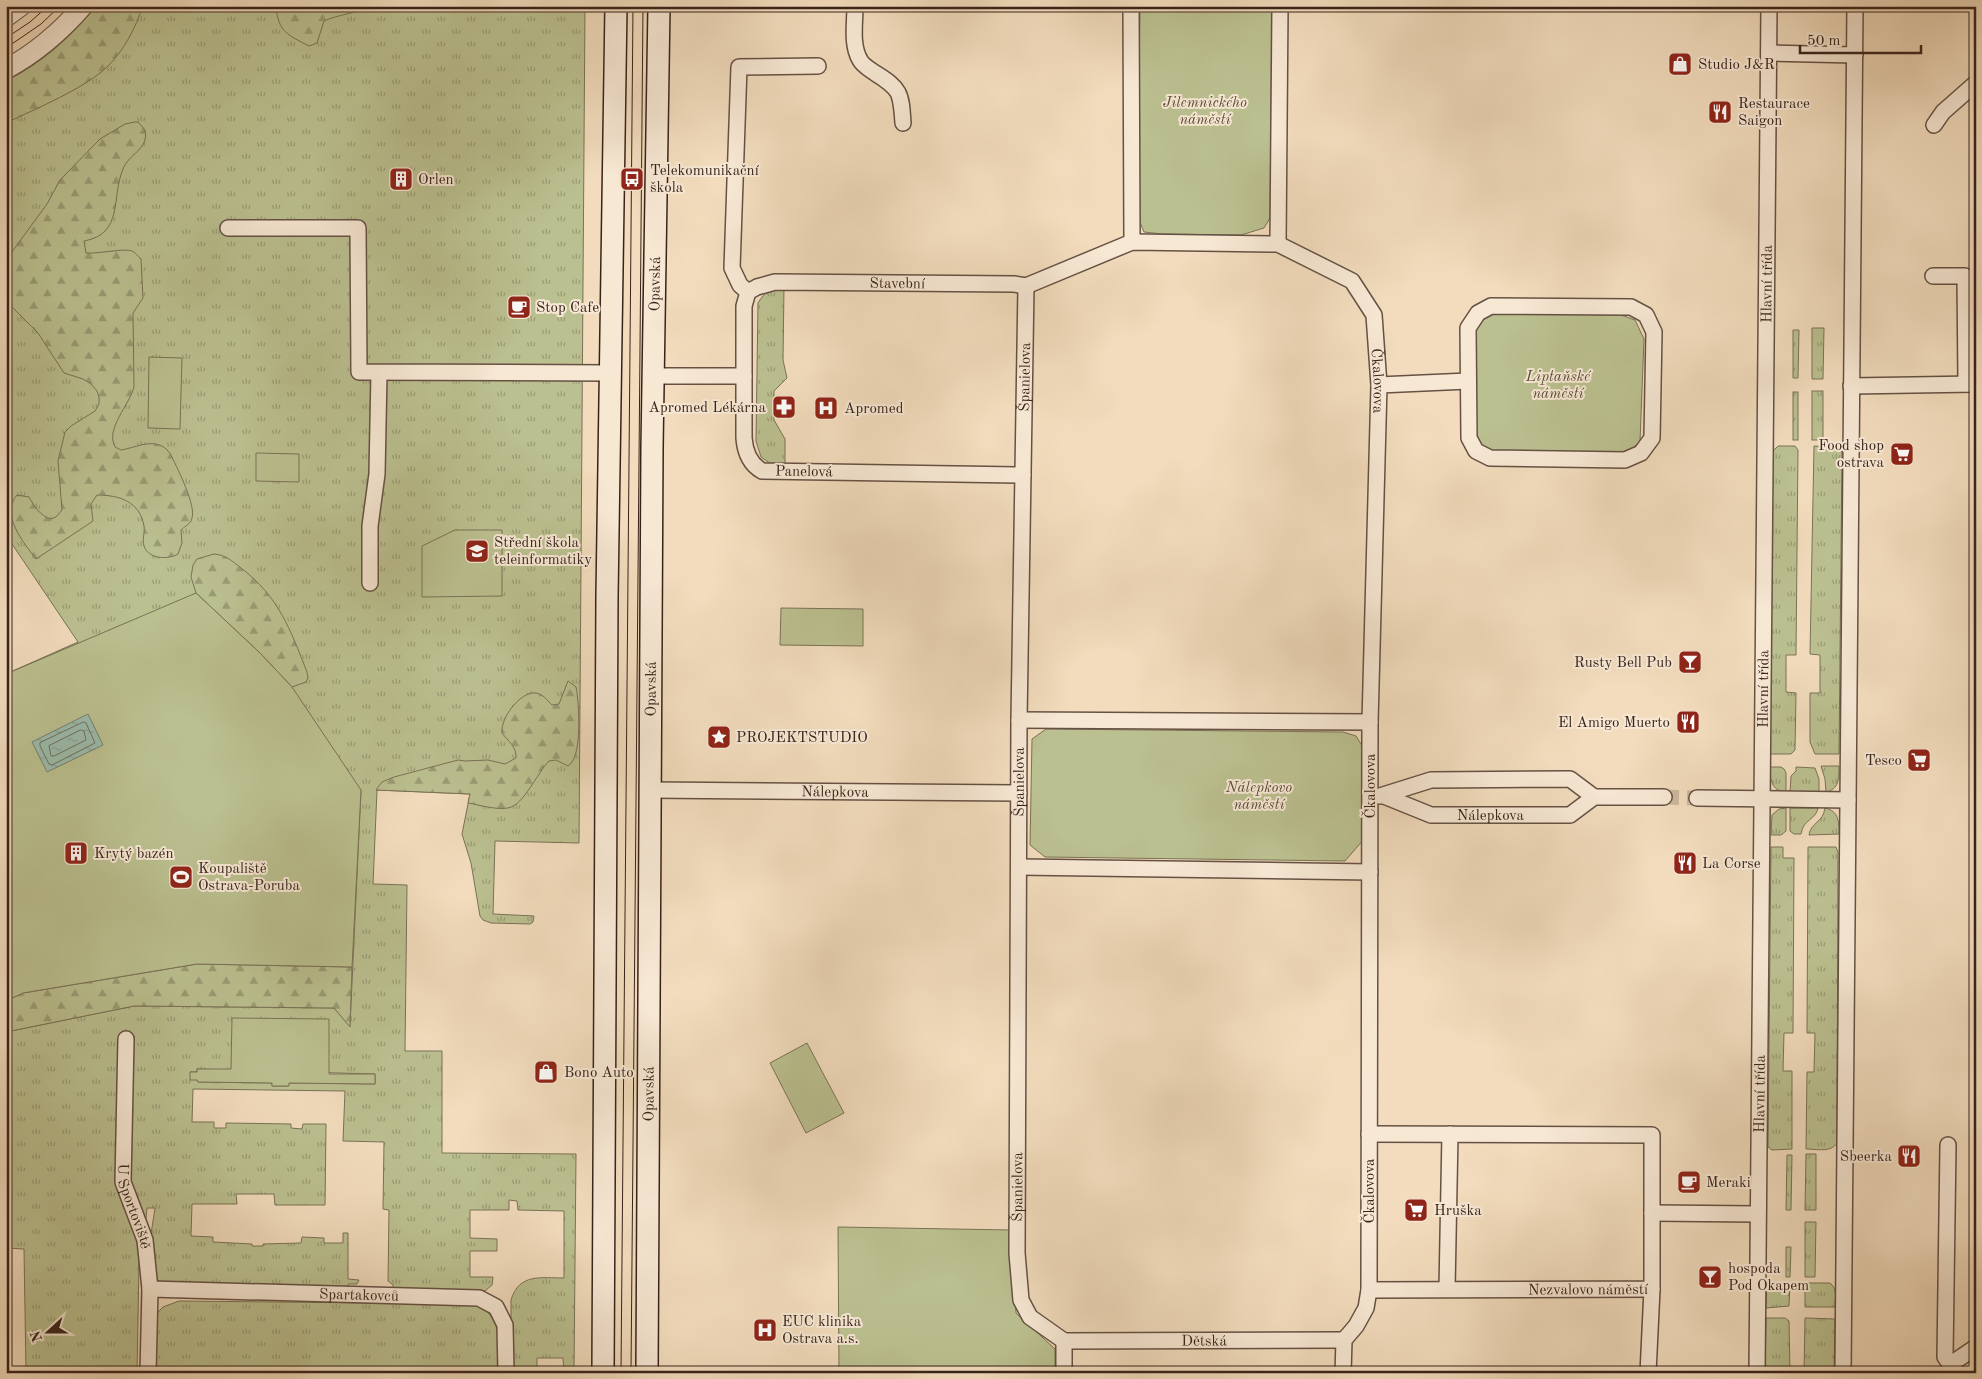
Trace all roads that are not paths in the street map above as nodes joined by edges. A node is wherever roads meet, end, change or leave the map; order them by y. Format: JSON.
{"nodes":[{"id":1,"x":21,"y":6,"type":"edge"},
{"id":2,"x":83,"y":6,"type":"edge"},
{"id":3,"x":616,"y":6,"type":"edge"},
{"id":4,"x":659,"y":6,"type":"edge"},
{"id":5,"x":855,"y":6,"type":"edge"},
{"id":6,"x":1131,"y":6,"type":"edge"},
{"id":7,"x":1280,"y":6,"type":"edge"},
{"id":8,"x":1769,"y":6,"type":"edge"},
{"id":9,"x":1855,"y":6,"type":"edge"},
{"id":10,"x":6,"y":17,"type":"edge"},
{"id":11,"x":1769,"y":53,"type":"junction"},
{"id":12,"x":1855,"y":55,"type":"junction"},
{"id":13,"x":818,"y":66,"type":"dead end"},
{"id":14,"x":6,"y":69,"type":"edge"},
{"id":15,"x":1976,"y":82,"type":"edge"},
{"id":16,"x":903,"y":123,"type":"dead end"},
{"id":17,"x":1934,"y":125,"type":"dead end"},
{"id":18,"x":228,"y":228,"type":"dead end"},
{"id":19,"x":1132,"y":242,"type":"junction"},
{"id":20,"x":1278,"y":244,"type":"junction"},
{"id":21,"x":1933,"y":276,"type":"dead end"},
{"id":22,"x":1026,"y":286,"type":"junction"},
{"id":23,"x":748,"y":292,"type":"junction"},
{"id":24,"x":379,"y":372,"type":"junction"},
{"id":25,"x":610,"y":373,"type":"junction"},
{"id":26,"x":653,"y":376,"type":"junction"},
{"id":27,"x":744,"y":376,"type":"junction"},
{"id":28,"x":1468,"y":381,"type":"junction"},
{"id":29,"x":1971,"y":384,"type":"edge"},
{"id":30,"x":1379,"y":385,"type":"junction"},
{"id":31,"x":1851,"y":386,"type":"junction"},
{"id":32,"x":1023,"y":476,"type":"junction"},
{"id":33,"x":370,"y":582,"type":"dead end"},
{"id":34,"x":1019,"y":720,"type":"junction"},
{"id":35,"x":1370,"y":722,"type":"junction"},
{"id":36,"x":650,"y":790,"type":"junction"},
{"id":37,"x":1019,"y":793,"type":"junction"},
{"id":38,"x":1377,"y":796,"type":"junction"},
{"id":39,"x":1594,"y":797,"type":"junction"},
{"id":40,"x":1664,"y":797,"type":"tunnel mouth"},
{"id":41,"x":1697,"y":798,"type":"tunnel mouth"},
{"id":42,"x":1762,"y":800,"type":"junction"},
{"id":43,"x":1848,"y":800,"type":"junction"},
{"id":44,"x":1019,"y":867,"type":"junction"},
{"id":45,"x":1370,"y":872,"type":"junction"},
{"id":46,"x":126,"y":1040,"type":"dead end"},
{"id":47,"x":1369,"y":1134,"type":"junction"},
{"id":48,"x":1450,"y":1134,"type":"junction"},
{"id":49,"x":1948,"y":1145,"type":"dead end"},
{"id":50,"x":1652,"y":1213,"type":"junction"},
{"id":51,"x":1757,"y":1214,"type":"junction"},
{"id":52,"x":150,"y":1289,"type":"junction"},
{"id":53,"x":1447,"y":1289,"type":"junction"},
{"id":54,"x":1652,"y":1289,"type":"junction"},
{"id":55,"x":1369,"y":1290,"type":"junction"},
{"id":56,"x":1344,"y":1340,"type":"junction"},
{"id":57,"x":1064,"y":1341,"type":"junction"},
{"id":58,"x":1976,"y":1347,"type":"edge"},
{"id":59,"x":1953,"y":1369,"type":"edge"},
{"id":60,"x":148,"y":1373,"type":"edge"},
{"id":61,"x":506,"y":1373,"type":"edge"},
{"id":62,"x":603,"y":1373,"type":"edge"},
{"id":63,"x":647,"y":1373,"type":"edge"},
{"id":64,"x":1064,"y":1373,"type":"edge"},
{"id":65,"x":1343,"y":1373,"type":"edge"},
{"id":66,"x":1648,"y":1373,"type":"edge"},
{"id":67,"x":1756,"y":1373,"type":"edge"},
{"id":68,"x":1843,"y":1373,"type":"edge"}],
"edges":[{"from":1,"to":10,"type":"street"},
{"from":2,"to":14,"type":"street"},
{"from":3,"to":25,"type":"main road"},
{"from":4,"to":26,"type":"main road","name":"Opavská"},
{"from":5,"to":16,"type":"street"},
{"from":6,"to":19,"type":"street"},
{"from":7,"to":20,"type":"street"},
{"from":8,"to":11,"type":"street","name":"Hlavní třída"},
{"from":9,"to":12,"type":"street"},
{"from":11,"to":12,"type":"street"},
{"from":11,"to":42,"type":"street","name":"Hlavní třída"},
{"from":12,"to":31,"type":"street"},
{"from":13,"to":23,"type":"street"},
{"from":15,"to":17,"type":"street"},
{"from":18,"to":24,"type":"street"},
{"from":19,"to":20,"type":"street"},
{"from":19,"to":22,"type":"street"},
{"from":20,"to":30,"type":"street","name":"Čkalovova"},
{"from":21,"to":29,"type":"street"},
{"from":22,"to":23,"type":"street","name":"Stavební"},
{"from":22,"to":32,"type":"street","name":"Španielova"},
{"from":23,"to":27,"type":"street","name":"Panelová"},
{"from":24,"to":25,"type":"street"},
{"from":24,"to":33,"type":"street"},
{"from":25,"to":62,"type":"main road"},
{"from":26,"to":27,"type":"street"},
{"from":26,"to":36,"type":"main road","name":"Opavská"},
{"from":27,"to":32,"type":"street","name":"Panelová"},
{"from":28,"to":28,"type":"street"},
{"from":28,"to":30,"type":"street"},
{"from":29,"to":31,"type":"street"},
{"from":30,"to":35,"type":"street","name":"Čkalovova"},
{"from":31,"to":43,"type":"street"},
{"from":32,"to":34,"type":"street","name":"Španielova"},
{"from":34,"to":35,"type":"street"},
{"from":34,"to":37,"type":"street","name":"Španielova"},
{"from":35,"to":38,"type":"street","name":"Čkalovova"},
{"from":36,"to":37,"type":"street","name":"Nálepkova"},
{"from":36,"to":63,"type":"main road","name":"Opavská"},
{"from":37,"to":44,"type":"street","name":"Španielova"},
{"from":38,"to":39,"type":"street"},
{"from":38,"to":39,"type":"street","name":"Nálepkova"},
{"from":38,"to":45,"type":"street","name":"Čkalovova"},
{"from":39,"to":40,"type":"street"},
{"from":41,"to":42,"type":"street"},
{"from":42,"to":43,"type":"street"},
{"from":42,"to":51,"type":"street","name":"Hlavní třída"},
{"from":43,"to":68,"type":"street"},
{"from":44,"to":45,"type":"street"},
{"from":44,"to":57,"type":"street","name":"Španielova"},
{"from":45,"to":47,"type":"street","name":"Čkalovova"},
{"from":46,"to":52,"type":"street","name":"U Sportoviště"},
{"from":47,"to":48,"type":"street","name":"Nezvalovo náměstí"},
{"from":47,"to":55,"type":"street","name":"Čkalovova"},
{"from":48,"to":50,"type":"street","name":"Nezvalovo náměstí"},
{"from":48,"to":53,"type":"street"},
{"from":49,"to":59,"type":"street"},
{"from":50,"to":51,"type":"street"},
{"from":50,"to":54,"type":"street","name":"Nezvalovo náměstí"},
{"from":51,"to":67,"type":"street","name":"Hlavní třída"},
{"from":52,"to":60,"type":"street","name":"U Sportoviště"},
{"from":52,"to":61,"type":"street","name":"Spartakovců"},
{"from":53,"to":54,"type":"street","name":"Nezvalovo náměstí"},
{"from":53,"to":55,"type":"street","name":"Nezvalovo náměstí"},
{"from":54,"to":66,"type":"street"},
{"from":55,"to":56,"type":"street","name":"Čkalovova"},
{"from":56,"to":57,"type":"street","name":"Dětská"},
{"from":56,"to":65,"type":"street"},
{"from":57,"to":64,"type":"street"},
{"from":58,"to":59,"type":"street"}]}
